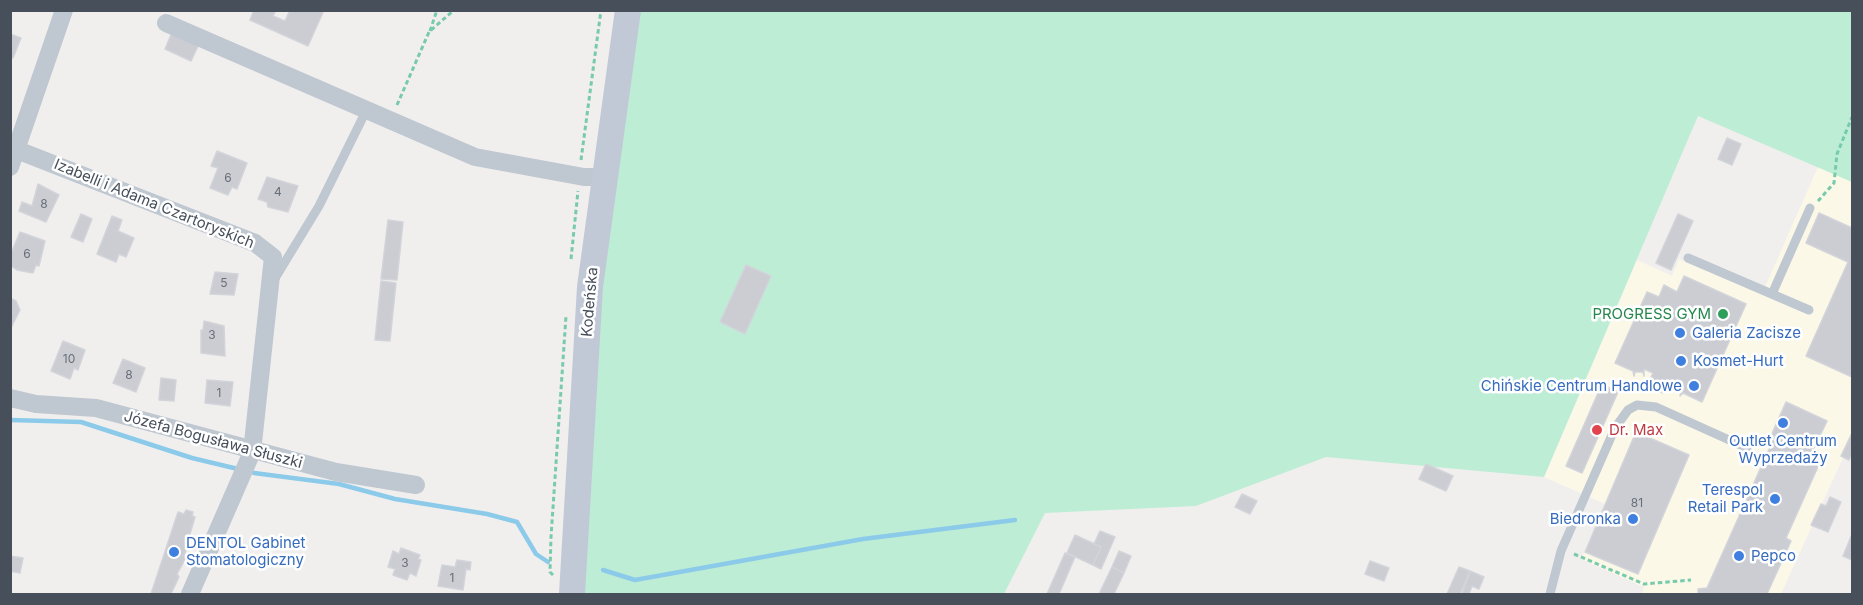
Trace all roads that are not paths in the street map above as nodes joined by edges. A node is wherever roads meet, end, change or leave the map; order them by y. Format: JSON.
{"nodes":[{"id":1,"x":64,"y":10,"type":"edge"},
{"id":2,"x":628,"y":10,"type":"edge"},
{"id":3,"x":166,"y":23,"type":"dead end"},
{"id":4,"x":366,"y":111,"type":"junction"},
{"id":5,"x":14,"y":159,"type":"edge"},
{"id":6,"x":606,"y":177,"type":"junction"},
{"id":7,"x":1810,"y":208,"type":"road end"},
{"id":8,"x":1688,"y":258,"type":"dead end"},
{"id":9,"x":270,"y":287,"type":"junction"},
{"id":10,"x":1772,"y":294,"type":"junction"},
{"id":11,"x":1809,"y":310,"type":"dead end"},
{"id":12,"x":10,"y":398,"type":"edge"},
{"id":13,"x":1747,"y":447,"type":"dead end"},
{"id":14,"x":252,"y":452,"type":"junction"},
{"id":15,"x":416,"y":485,"type":"dead end"},
{"id":16,"x":190,"y":594,"type":"edge"},
{"id":17,"x":572,"y":594,"type":"edge"},
{"id":18,"x":1550,"y":594,"type":"edge"}],
"edges":[{"from":1,"to":5,"type":"street"},
{"from":2,"to":6,"type":"main road","name":"Kodeńska"},
{"from":3,"to":4,"type":"street"},
{"from":4,"to":6,"type":"street"},
{"from":4,"to":9,"type":"lane"},
{"from":5,"to":9,"type":"street","name":"Izabelli i Adama Czartoryskich"},
{"from":6,"to":17,"type":"main road","name":"Kodeńska"},
{"from":7,"to":10,"type":"lane"},
{"from":8,"to":10,"type":"lane"},
{"from":9,"to":14,"type":"street","name":"Izabelli i Adama Czartoryskich"},
{"from":10,"to":11,"type":"lane"},
{"from":12,"to":14,"type":"street","name":"Józefa Bogusława Słuszki"},
{"from":13,"to":18,"type":"lane"},
{"from":14,"to":15,"type":"street","name":"Józefa Bogusława Słuszki"},
{"from":14,"to":16,"type":"street","name":"Izabelli i Adama Czartoryskich"}]}
